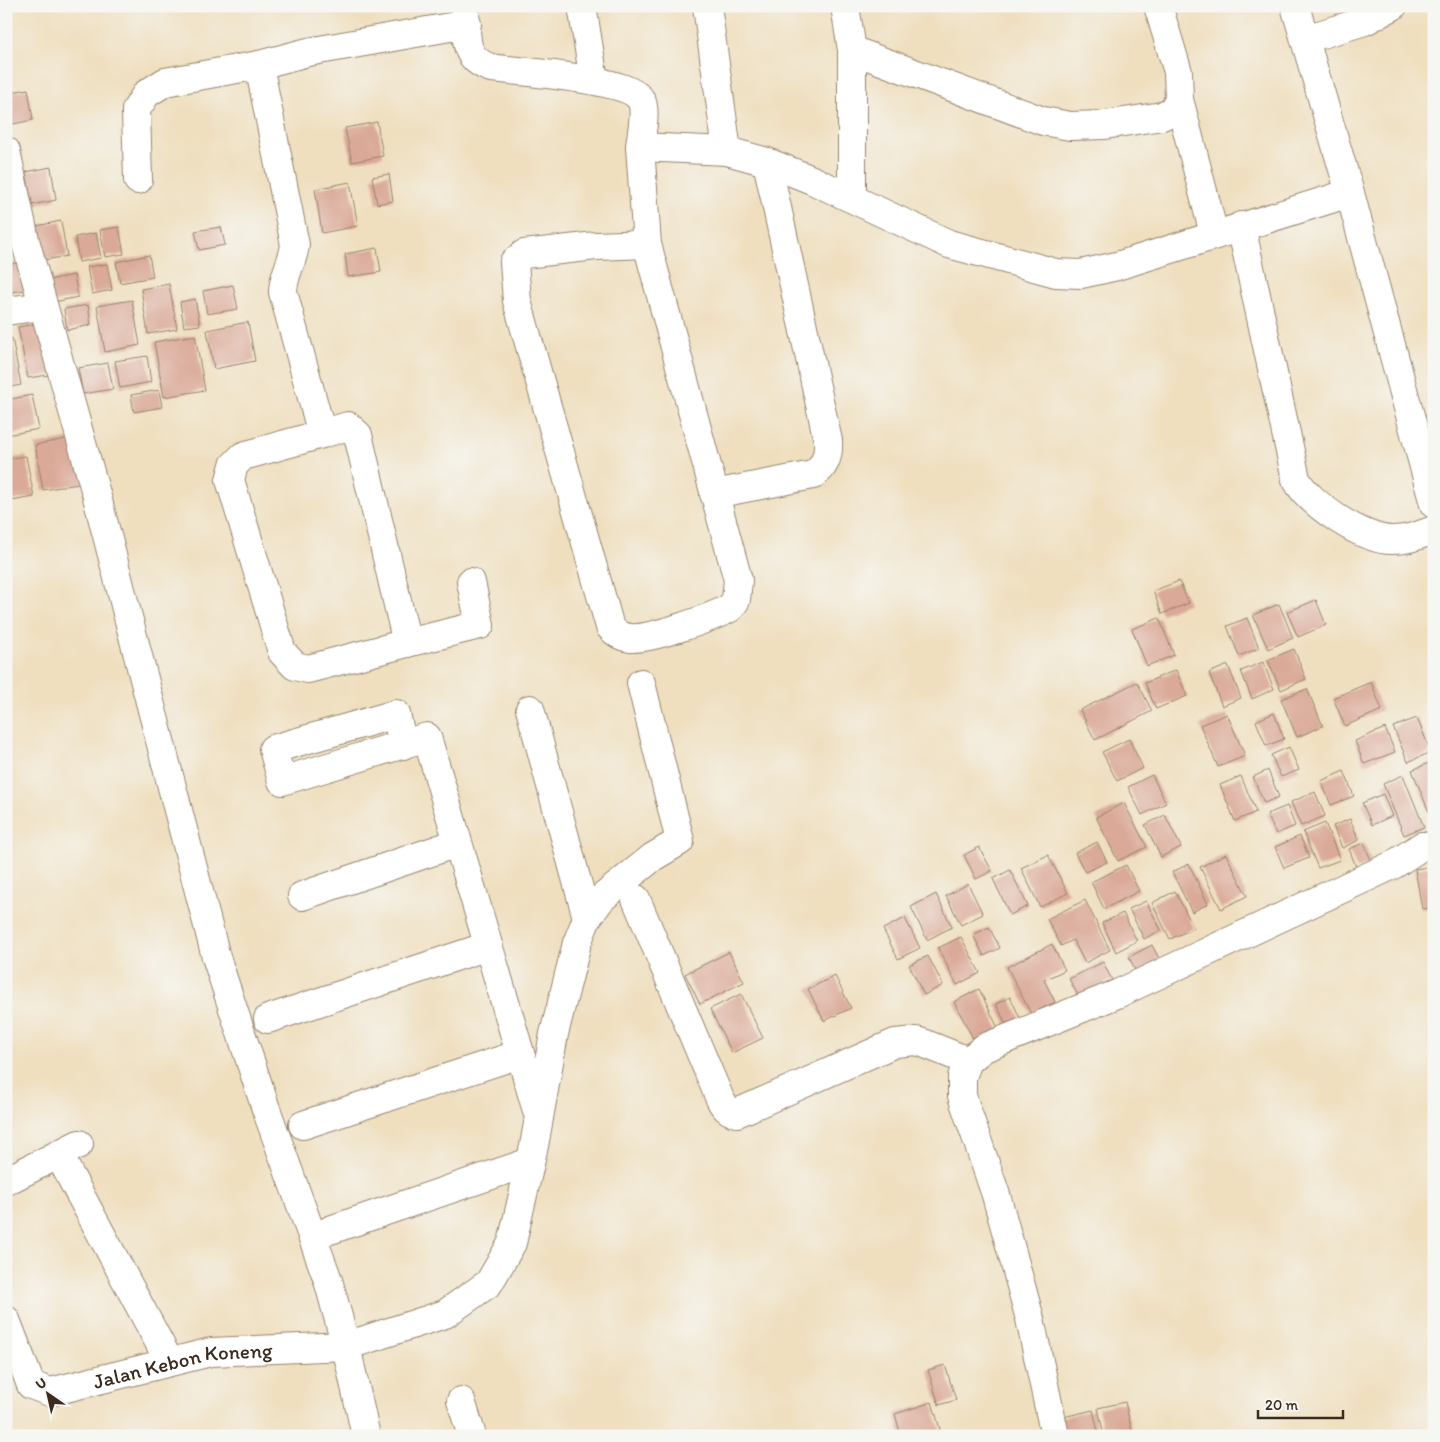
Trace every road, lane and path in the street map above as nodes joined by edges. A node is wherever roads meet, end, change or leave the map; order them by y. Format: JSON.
{"nodes":[{"id":1,"x":582,"y":6,"type":"edge"},
{"id":2,"x":707,"y":6,"type":"edge"},
{"id":3,"x":845,"y":6,"type":"edge"},
{"id":4,"x":1158,"y":6,"type":"edge"},
{"id":5,"x":1295,"y":6,"type":"edge"},
{"id":6,"x":1393,"y":6,"type":"edge"},
{"id":7,"x":466,"y":15,"type":"edge"},
{"id":8,"x":1305,"y":39,"type":"junction"},
{"id":9,"x":852,"y":50,"type":"junction"},
{"id":10,"x":260,"y":65,"type":"junction"},
{"id":11,"x":594,"y":80,"type":"junction"},
{"id":12,"x":1179,"y":99,"type":"junction"},
{"id":13,"x":640,"y":146,"type":"junction"},
{"id":14,"x":6,"y":151,"type":"edge"},
{"id":15,"x":727,"y":151,"type":"junction"},
{"id":16,"x":767,"y":162,"type":"junction"},
{"id":17,"x":138,"y":180,"type":"dead end"},
{"id":18,"x":1350,"y":192,"type":"junction"},
{"id":19,"x":852,"y":198,"type":"junction"},
{"id":20,"x":1242,"y":226,"type":"junction"},
{"id":21,"x":1214,"y":234,"type":"junction"},
{"id":22,"x":647,"y":244,"type":"junction"},
{"id":23,"x":43,"y":306,"type":"junction"},
{"id":24,"x":6,"y":312,"type":"edge"},
{"id":25,"x":322,"y":434,"type":"junction"},
{"id":26,"x":714,"y":494,"type":"junction"},
{"id":27,"x":1434,"y":504,"type":"edge"},
{"id":28,"x":1434,"y":530,"type":"edge"},
{"id":29,"x":471,"y":582,"type":"dead end"},
{"id":30,"x":407,"y":643,"type":"junction"},
{"id":31,"x":642,"y":682,"type":"dead end"},
{"id":32,"x":530,"y":709,"type":"dead end"},
{"id":33,"x":403,"y":745,"type":"dead end"},
{"id":34,"x":457,"y":843,"type":"junction"},
{"id":35,"x":1422,"y":846,"type":"dead end"},
{"id":36,"x":302,"y":896,"type":"dead end"},
{"id":37,"x":636,"y":899,"type":"dead end"},
{"id":38,"x":587,"y":918,"type":"junction"},
{"id":39,"x":488,"y":946,"type":"junction"},
{"id":40,"x":268,"y":1019,"type":"dead end"},
{"id":41,"x":520,"y":1054,"type":"junction"},
{"id":42,"x":968,"y":1061,"type":"junction"},
{"id":43,"x":539,"y":1116,"type":"junction"},
{"id":44,"x":303,"y":1125,"type":"dead end"},
{"id":45,"x":530,"y":1162,"type":"junction"},
{"id":46,"x":6,"y":1181,"type":"edge"},
{"id":47,"x":330,"y":1230,"type":"dead end"},
{"id":48,"x":6,"y":1320,"type":"edge"},
{"id":49,"x":346,"y":1346,"type":"junction"},
{"id":50,"x":168,"y":1361,"type":"junction"},
{"id":51,"x":461,"y":1401,"type":"dead end"},
{"id":52,"x":366,"y":1436,"type":"edge"},
{"id":53,"x":472,"y":1436,"type":"edge"},
{"id":54,"x":1055,"y":1436,"type":"edge"}],
"edges":[{"from":1,"to":11,"type":"street"},
{"from":2,"to":15,"type":"street"},
{"from":3,"to":9,"type":"street"},
{"from":4,"to":12,"type":"street"},
{"from":5,"to":8,"type":"street"},
{"from":6,"to":8,"type":"street"},
{"from":7,"to":10,"type":"street"},
{"from":7,"to":11,"type":"street"},
{"from":8,"to":18,"type":"street"},
{"from":9,"to":12,"type":"street"},
{"from":9,"to":19,"type":"street"},
{"from":10,"to":17,"type":"street"},
{"from":10,"to":25,"type":"street"},
{"from":11,"to":13,"type":"street"},
{"from":12,"to":21,"type":"street"},
{"from":13,"to":15,"type":"street"},
{"from":13,"to":22,"type":"street"},
{"from":14,"to":23,"type":"street"},
{"from":15,"to":16,"type":"street"},
{"from":16,"to":19,"type":"street"},
{"from":16,"to":26,"type":"street"},
{"from":18,"to":20,"type":"street"},
{"from":18,"to":27,"type":"street"},
{"from":19,"to":21,"type":"street"},
{"from":20,"to":21,"type":"street"},
{"from":20,"to":28,"type":"street"},
{"from":22,"to":26,"type":"street"},
{"from":22,"to":26,"type":"street"},
{"from":23,"to":24,"type":"street"},
{"from":23,"to":49,"type":"street"},
{"from":25,"to":30,"type":"street"},
{"from":25,"to":30,"type":"street"},
{"from":29,"to":30,"type":"street"},
{"from":31,"to":38,"type":"street","name":"Jalan Kebon Koneng"},
{"from":32,"to":38,"type":"street"},
{"from":33,"to":34,"type":"street"},
{"from":34,"to":36,"type":"street"},
{"from":34,"to":39,"type":"street"},
{"from":35,"to":42,"type":"street"},
{"from":37,"to":42,"type":"street"},
{"from":38,"to":43,"type":"street","name":"Jalan Kebon Koneng"},
{"from":39,"to":40,"type":"street"},
{"from":39,"to":41,"type":"street"},
{"from":41,"to":43,"type":"street"},
{"from":41,"to":44,"type":"street"},
{"from":42,"to":54,"type":"street"},
{"from":43,"to":45,"type":"street","name":"Jalan Kebon Koneng"},
{"from":45,"to":47,"type":"street"},
{"from":45,"to":49,"type":"street","name":"Jalan Kebon Koneng"},
{"from":46,"to":50,"type":"street"},
{"from":48,"to":50,"type":"street","name":"Jalan Kebon Koneng"},
{"from":49,"to":50,"type":"street","name":"Jalan Kebon Koneng"},
{"from":49,"to":52,"type":"street"},
{"from":51,"to":53,"type":"street"}]}
